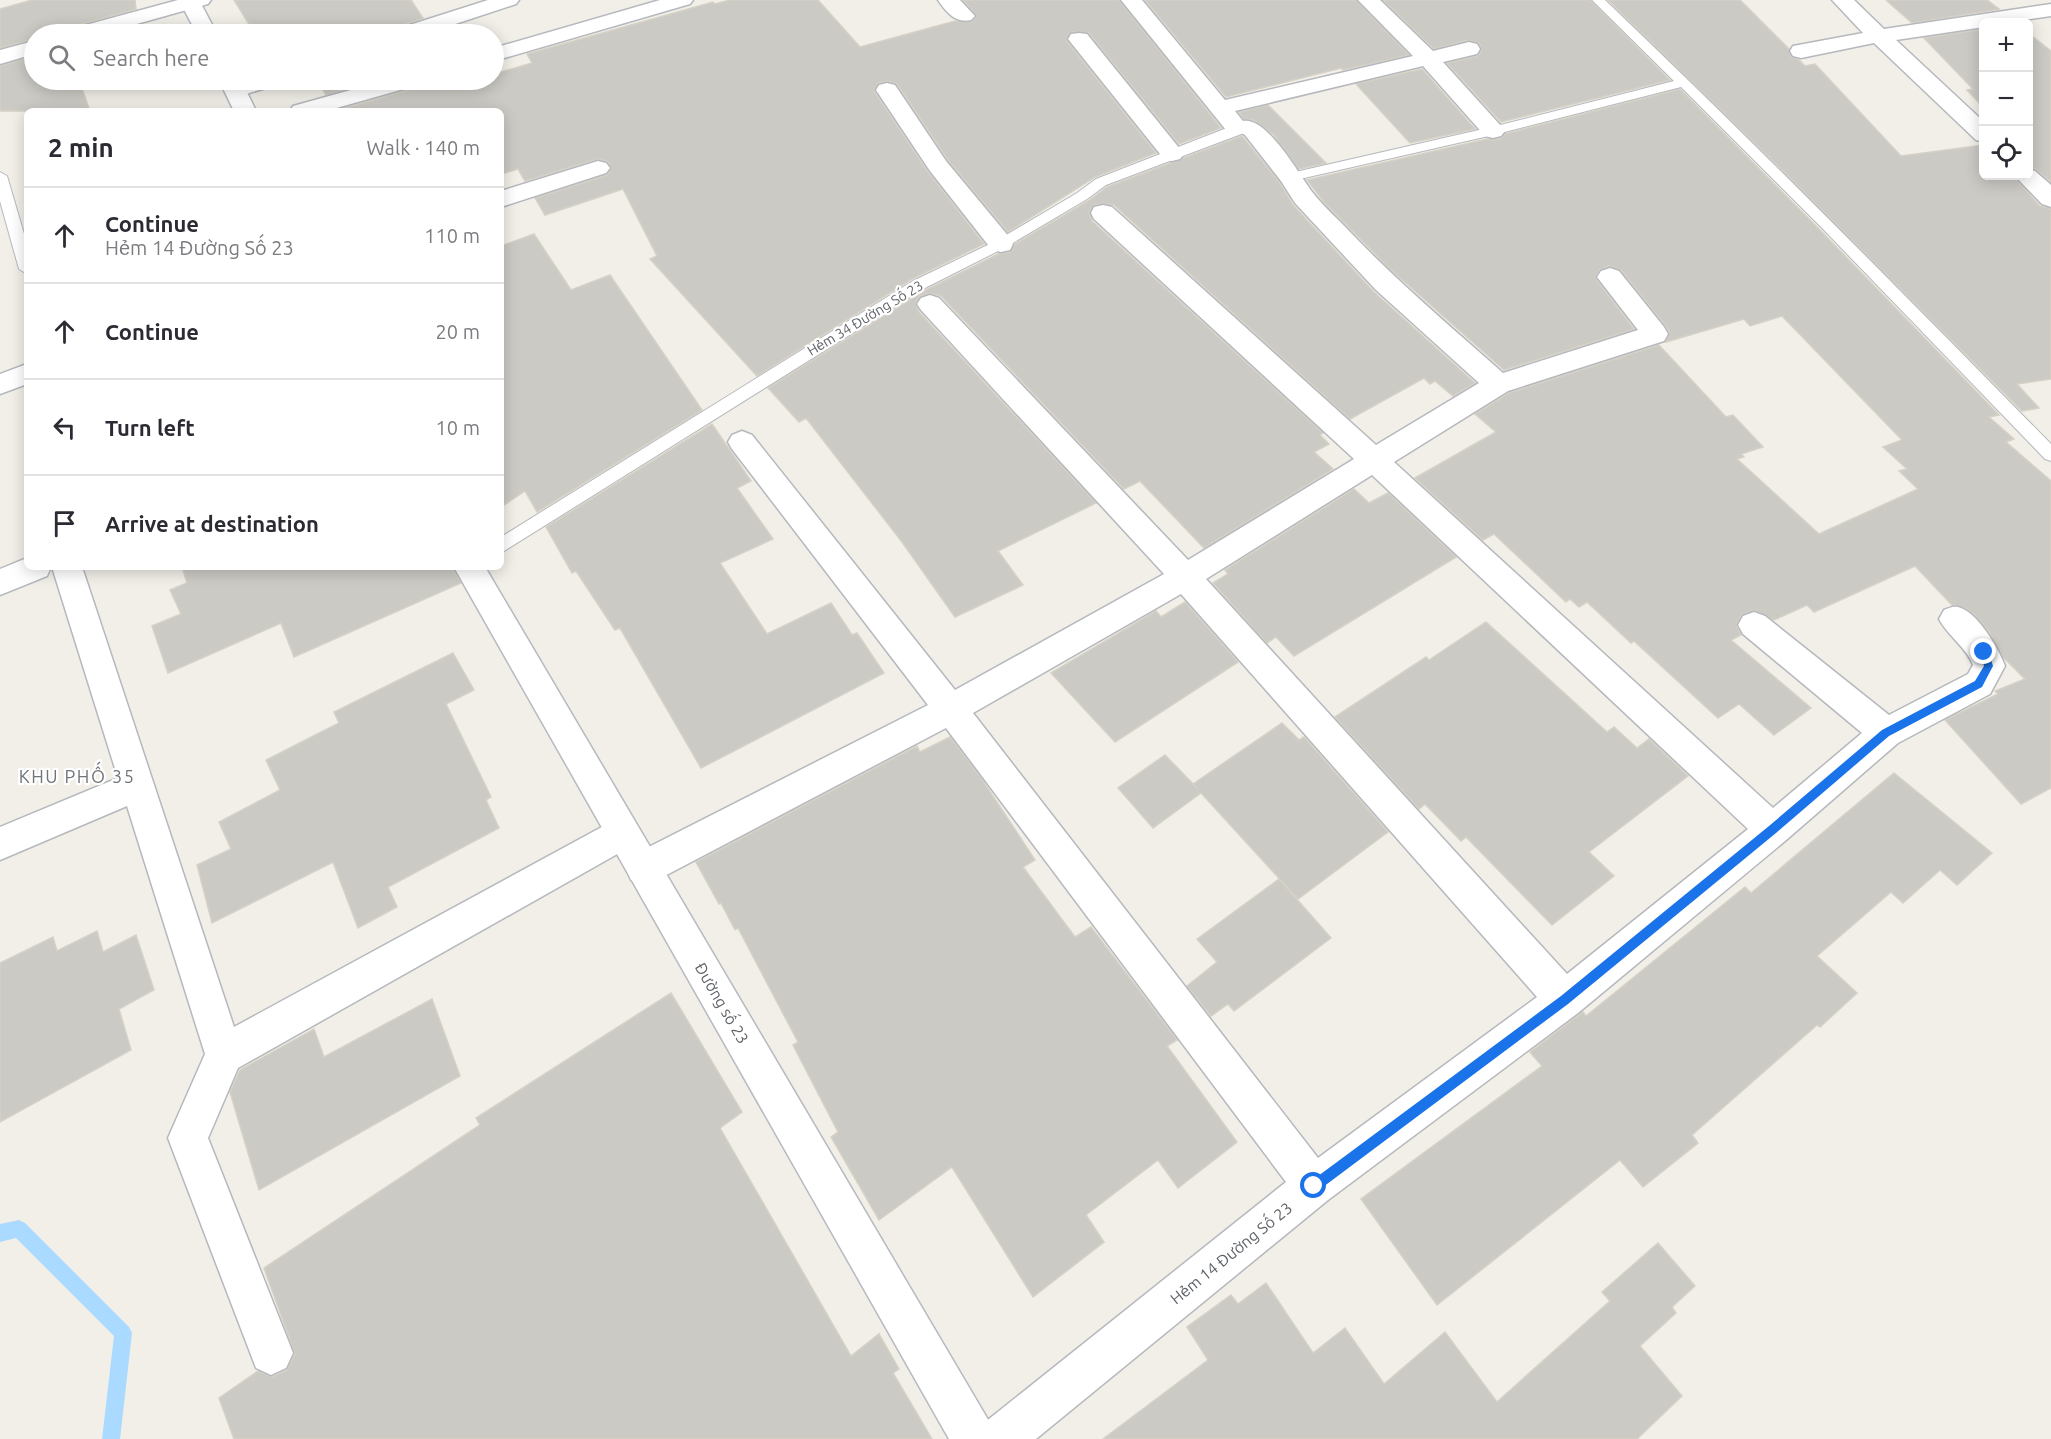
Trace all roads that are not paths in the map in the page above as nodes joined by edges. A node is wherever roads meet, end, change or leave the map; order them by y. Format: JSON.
{"nodes":[{"id":1,"x":509,"y":0,"type":"edge"},
{"id":2,"x":683,"y":0,"type":"edge"},
{"id":3,"x":948,"y":0,"type":"edge"},
{"id":4,"x":1131,"y":0,"type":"edge"},
{"id":5,"x":1368,"y":0,"type":"edge"},
{"id":6,"x":1598,"y":0,"type":"edge"},
{"id":7,"x":1842,"y":0,"type":"edge"},
{"id":8,"x":194,"y":1,"type":"edge"},
{"id":9,"x":2051,"y":10,"type":"edge"},
{"id":10,"x":964,"y":16,"type":"dead end"},
{"id":11,"x":114,"y":24,"type":"edge"},
{"id":12,"x":203,"y":24,"type":"edge"},
{"id":13,"x":436,"y":24,"type":"edge"},
{"id":14,"x":1879,"y":36,"type":"junction"},
{"id":15,"x":1079,"y":39,"type":"dead end"},
{"id":16,"x":1468,"y":49,"type":"dead end"},
{"id":17,"x":24,"y":50,"type":"edge"},
{"id":18,"x":1801,"y":51,"type":"dead end"},
{"id":19,"x":504,"y":52,"type":"edge"},
{"id":20,"x":0,"y":57,"type":"edge"},
{"id":21,"x":1428,"y":59,"type":"junction"},
{"id":22,"x":1685,"y":82,"type":"junction"},
{"id":23,"x":235,"y":90,"type":"edge"},
{"id":24,"x":375,"y":90,"type":"edge"},
{"id":25,"x":887,"y":90,"type":"dead end"},
{"id":26,"x":244,"y":108,"type":"edge"},
{"id":27,"x":312,"y":108,"type":"edge"},
{"id":28,"x":1220,"y":108,"type":"junction"},
{"id":29,"x":1242,"y":128,"type":"junction"},
{"id":30,"x":1493,"y":131,"type":"junction"},
{"id":31,"x":1979,"y":131,"type":"edge"},
{"id":32,"x":1172,"y":154,"type":"junction"},
{"id":33,"x":598,"y":168,"type":"dead end"},
{"id":34,"x":0,"y":176,"type":"edge"},
{"id":35,"x":1291,"y":177,"type":"junction"},
{"id":36,"x":2031,"y":180,"type":"edge"},
{"id":37,"x":504,"y":198,"type":"edge"},
{"id":38,"x":2051,"y":199,"type":"edge"},
{"id":39,"x":1103,"y":213,"type":"dead end"},
{"id":40,"x":1001,"y":244,"type":"junction"},
{"id":41,"x":24,"y":259,"type":"edge"},
{"id":42,"x":1610,"y":277,"type":"dead end"},
{"id":43,"x":930,"y":304,"type":"dead end"},
{"id":44,"x":24,"y":375,"type":"edge"},
{"id":45,"x":0,"y":384,"type":"edge"},
{"id":46,"x":1498,"y":384,"type":"junction"},
{"id":47,"x":742,"y":442,"type":"dead end"},
{"id":48,"x":2051,"y":455,"type":"edge"},
{"id":49,"x":1374,"y":460,"type":"junction"},
{"id":50,"x":504,"y":544,"type":"edge"},
{"id":51,"x":29,"y":570,"type":"edge"},
{"id":52,"x":69,"y":570,"type":"edge"},
{"id":53,"x":471,"y":570,"type":"edge"},
{"id":54,"x":1185,"y":577,"type":"junction"},
{"id":55,"x":0,"y":583,"type":"edge"},
{"id":56,"x":1955,"y":619,"type":"dead end"},
{"id":57,"x":1754,"y":625,"type":"dead end"},
{"id":58,"x":951,"y":709,"type":"junction"},
{"id":59,"x":1886,"y":733,"type":"junction"},
{"id":60,"x":138,"y":786,"type":"junction"},
{"id":61,"x":1773,"y":830,"type":"junction"},
{"id":62,"x":623,"y":833,"type":"junction"},
{"id":63,"x":0,"y":844,"type":"edge"},
{"id":64,"x":644,"y":868,"type":"junction"},
{"id":65,"x":1564,"y":1000,"type":"junction"},
{"id":66,"x":224,"y":1054,"type":"junction"},
{"id":67,"x":1314,"y":1186,"type":"junction"},
{"id":68,"x":271,"y":1353,"type":"dead end"},
{"id":69,"x":974,"y":1439,"type":"edge"},
{"id":70,"x":1000,"y":1439,"type":"edge"}],
"edges":[{"from":1,"to":13,"type":"street"},
{"from":2,"to":19,"type":"street"},
{"from":3,"to":10,"type":"street"},
{"from":4,"to":28,"type":"street"},
{"from":5,"to":21,"type":"street"},
{"from":6,"to":22,"type":"lane"},
{"from":7,"to":14,"type":"street"},
{"from":8,"to":11,"type":"street"},
{"from":8,"to":12,"type":"street"},
{"from":9,"to":14,"type":"street"},
{"from":14,"to":18,"type":"street"},
{"from":14,"to":31,"type":"street"},
{"from":15,"to":32,"type":"street"},
{"from":16,"to":21,"type":"street"},
{"from":17,"to":20,"type":"street"},
{"from":21,"to":28,"type":"street"},
{"from":21,"to":30,"type":"street"},
{"from":22,"to":30,"type":"lane"},
{"from":22,"to":48,"type":"lane"},
{"from":23,"to":26,"type":"street"},
{"from":24,"to":27,"type":"street"},
{"from":25,"to":40,"type":"street"},
{"from":28,"to":29,"type":"street"},
{"from":29,"to":32,"type":"lane","name":"Hẻm 34 Đường Số 23"},
{"from":29,"to":35,"type":"street"},
{"from":30,"to":35,"type":"lane"},
{"from":32,"to":40,"type":"lane","name":"Hẻm 34 Đường Số 23"},
{"from":33,"to":37,"type":"street"},
{"from":34,"to":41,"type":"lane"},
{"from":35,"to":46,"type":"street"},
{"from":36,"to":38,"type":"street"},
{"from":39,"to":49,"type":"street"},
{"from":40,"to":50,"type":"lane","name":"Hẻm 34 Đường Số 23"},
{"from":42,"to":46,"type":"street"},
{"from":43,"to":54,"type":"street"},
{"from":44,"to":45,"type":"street"},
{"from":46,"to":49,"type":"street"},
{"from":47,"to":58,"type":"street"},
{"from":49,"to":54,"type":"street"},
{"from":49,"to":61,"type":"street"},
{"from":51,"to":55,"type":"street"},
{"from":52,"to":60,"type":"street"},
{"from":53,"to":62,"type":"street","name":"Đường số 23"},
{"from":54,"to":58,"type":"street"},
{"from":54,"to":65,"type":"street"},
{"from":56,"to":59,"type":"street","name":"Hẻm 14 Đường Số 23"},
{"from":57,"to":59,"type":"street"},
{"from":58,"to":64,"type":"street"},
{"from":58,"to":67,"type":"street"},
{"from":59,"to":61,"type":"street","name":"Hẻm 14 Đường Số 23"},
{"from":60,"to":63,"type":"street"},
{"from":60,"to":66,"type":"street"},
{"from":61,"to":65,"type":"street","name":"Hẻm 14 Đường Số 23"},
{"from":62,"to":64,"type":"street","name":"Đường số 23"},
{"from":62,"to":66,"type":"street"},
{"from":64,"to":69,"type":"street","name":"Đường số 23"},
{"from":65,"to":67,"type":"street","name":"Hẻm 14 Đường Số 23"},
{"from":66,"to":68,"type":"street"},
{"from":67,"to":70,"type":"street","name":"Hẻm 14 Đường Số 23"}]}
